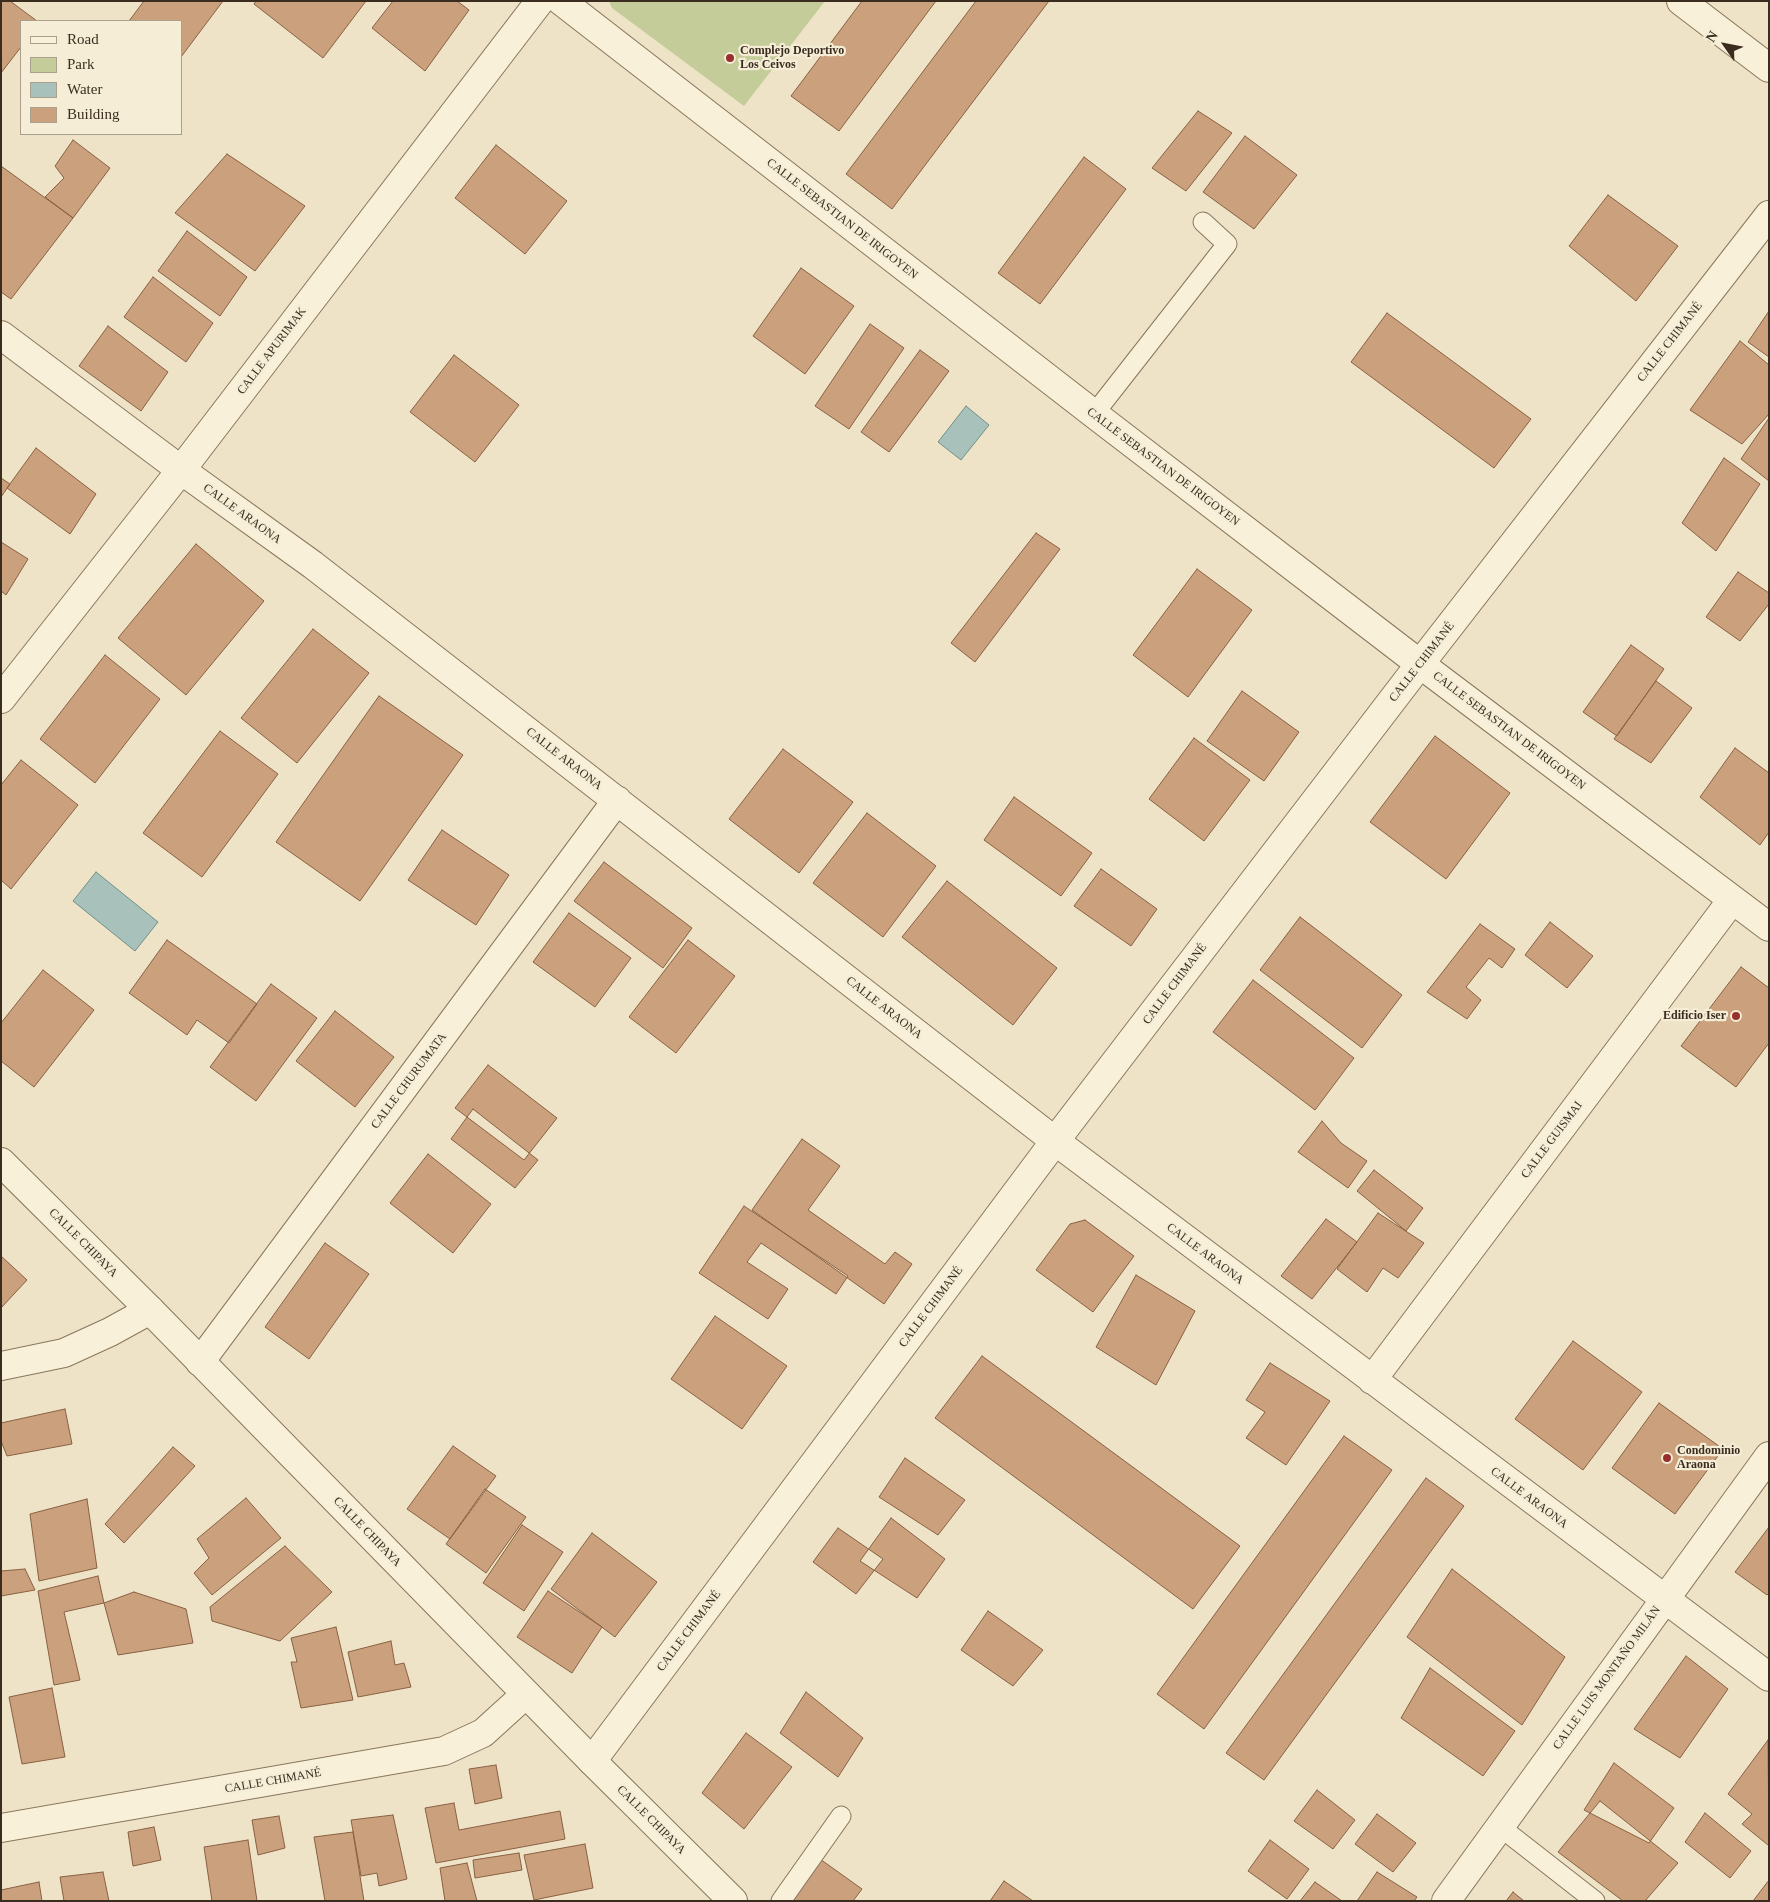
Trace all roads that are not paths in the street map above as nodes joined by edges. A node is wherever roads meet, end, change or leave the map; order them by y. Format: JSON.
{"nodes":[{"id":1,"x":540,"y":1,"type":"edge"},
{"id":2,"x":561,"y":1,"type":"edge"},
{"id":3,"x":1681,"y":1,"type":"edge"},
{"id":4,"x":1769,"y":68,"type":"edge"},
{"id":5,"x":1769,"y":215,"type":"edge"},
{"id":6,"x":1203,"y":222,"type":"dead end"},
{"id":7,"x":1,"y":335,"type":"edge"},
{"id":8,"x":1094,"y":414,"type":"junction"},
{"id":9,"x":181,"y":470,"type":"junction"},
{"id":10,"x":1420,"y":664,"type":"junction"},
{"id":11,"x":1,"y":699,"type":"edge"},
{"id":12,"x":617,"y":800,"type":"junction"},
{"id":13,"x":1732,"y":900,"type":"junction"},
{"id":14,"x":1769,"y":927,"type":"edge"},
{"id":15,"x":1055,"y":1141,"type":"junction"},
{"id":16,"x":1,"y":1162,"type":"edge"},
{"id":17,"x":150,"y":1310,"type":"junction"},
{"id":18,"x":200,"y":1362,"type":"junction"},
{"id":19,"x":1,"y":1366,"type":"edge"},
{"id":20,"x":1372,"y":1380,"type":"junction"},
{"id":21,"x":1769,"y":1456,"type":"edge"},
{"id":22,"x":1664,"y":1599,"type":"junction"},
{"id":23,"x":1769,"y":1677,"type":"edge"},
{"id":24,"x":526,"y":1694,"type":"junction"},
{"id":25,"x":592,"y":1761,"type":"junction"},
{"id":26,"x":841,"y":1816,"type":"dead end"},
{"id":27,"x":1499,"y":1826,"type":"junction"},
{"id":28,"x":1,"y":1828,"type":"edge"},
{"id":29,"x":733,"y":1901,"type":"edge"},
{"id":30,"x":781,"y":1901,"type":"edge"},
{"id":31,"x":1446,"y":1901,"type":"edge"},
{"id":32,"x":1595,"y":1901,"type":"edge"}],
"edges":[{"from":1,"to":9,"type":"street","name":"CALLE APURIMAK"},
{"from":2,"to":8,"type":"street","name":"CALLE SEBASTIAN DE IRIGOYEN"},
{"from":3,"to":4,"type":"street"},
{"from":5,"to":10,"type":"street","name":"CALLE CHIMANÉ"},
{"from":6,"to":8,"type":"lane"},
{"from":7,"to":9,"type":"street","name":"CALLE ARAONA"},
{"from":8,"to":10,"type":"street","name":"CALLE SEBASTIAN DE IRIGOYEN"},
{"from":9,"to":11,"type":"street","name":"CALLE APURIMAK"},
{"from":9,"to":12,"type":"street","name":"CALLE ARAONA"},
{"from":10,"to":13,"type":"street","name":"CALLE SEBASTIAN DE IRIGOYEN"},
{"from":10,"to":15,"type":"street","name":"CALLE CHIMANÉ"},
{"from":12,"to":15,"type":"street","name":"CALLE ARAONA"},
{"from":12,"to":18,"type":"street","name":"CALLE CHURUMATA"},
{"from":13,"to":14,"type":"street","name":"CALLE SEBASTIAN DE IRIGOYEN"},
{"from":13,"to":20,"type":"street","name":"CALLE GUISMAI"},
{"from":15,"to":20,"type":"street","name":"CALLE ARAONA"},
{"from":15,"to":25,"type":"street","name":"CALLE CHIMANÉ"},
{"from":16,"to":17,"type":"street","name":"CALLE CHIPAYA"},
{"from":17,"to":18,"type":"street","name":"CALLE CHIPAYA"},
{"from":17,"to":19,"type":"street"},
{"from":18,"to":24,"type":"street","name":"CALLE CHIPAYA"},
{"from":20,"to":22,"type":"street","name":"CALLE ARAONA"},
{"from":21,"to":22,"type":"street","name":"CALLE LUIS MONTAÑO MILÁN"},
{"from":22,"to":23,"type":"street","name":"CALLE ARAONA"},
{"from":22,"to":27,"type":"street","name":"CALLE LUIS MONTAÑO MILÁN"},
{"from":24,"to":25,"type":"street","name":"CALLE CHIPAYA"},
{"from":24,"to":28,"type":"street","name":"CALLE CHIMANÉ"},
{"from":25,"to":29,"type":"street","name":"CALLE CHIPAYA"},
{"from":26,"to":30,"type":"lane"},
{"from":27,"to":31,"type":"street","name":"CALLE LUIS MONTAÑO MILÁN"},
{"from":27,"to":32,"type":"lane"}]}
